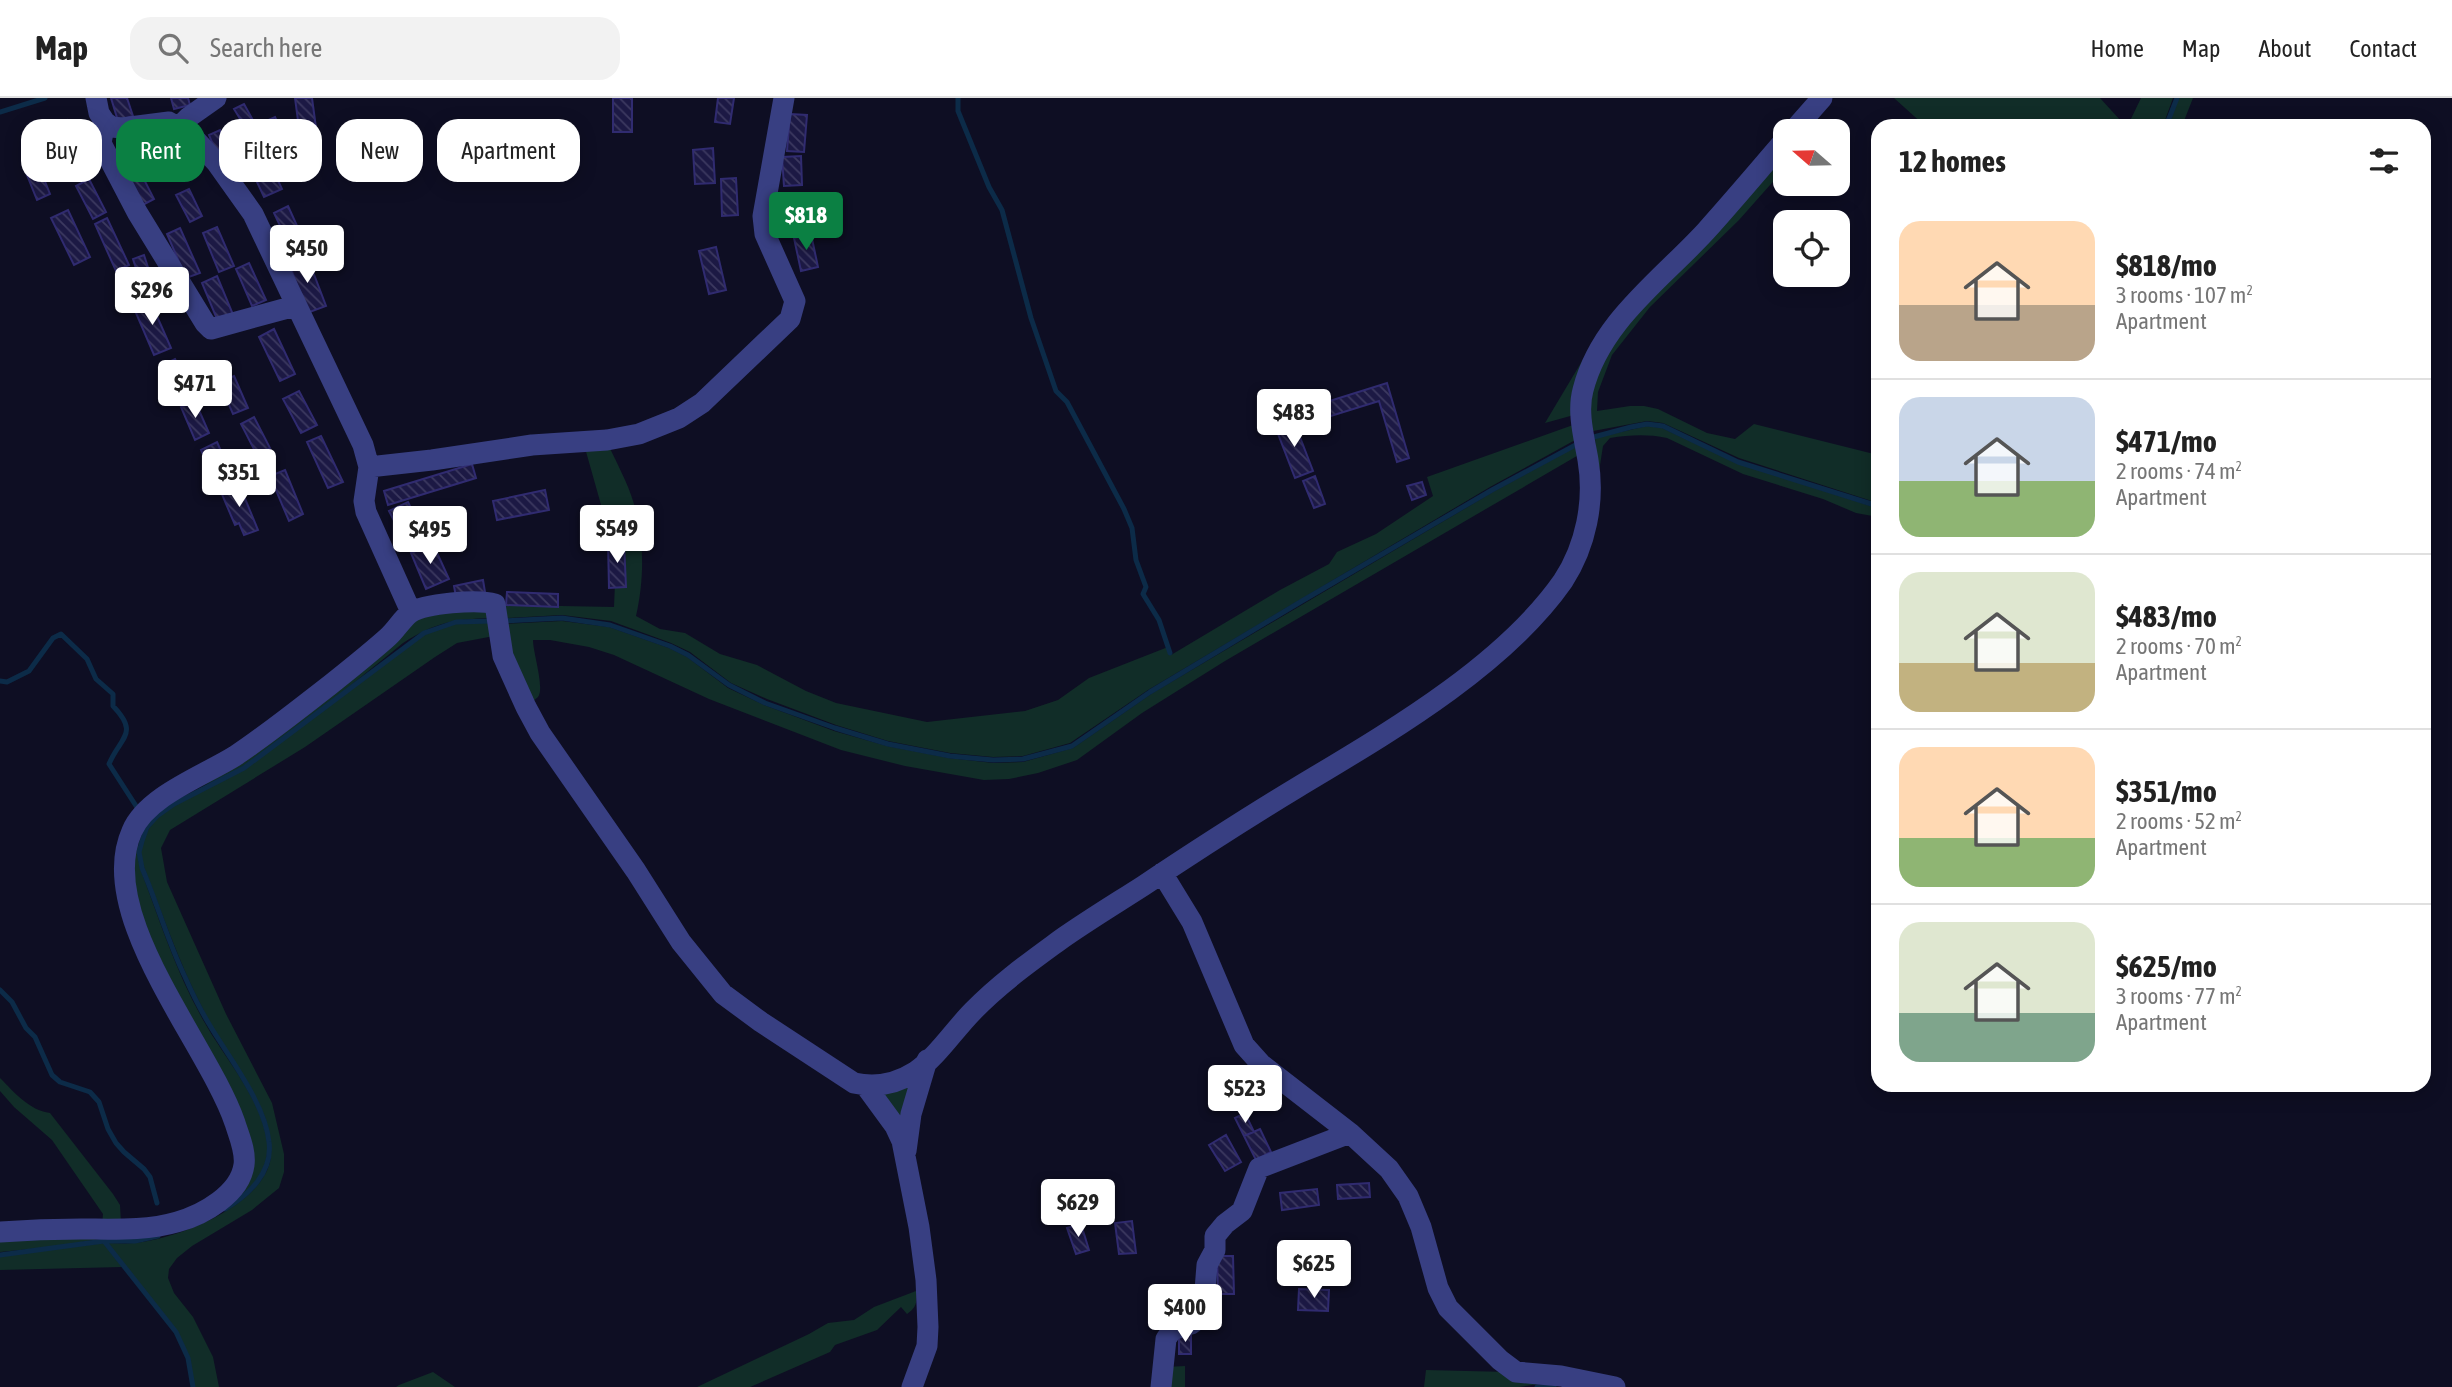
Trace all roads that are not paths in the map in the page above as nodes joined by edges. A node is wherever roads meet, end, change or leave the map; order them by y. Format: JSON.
{"nodes":[{"id":1,"x":96,"y":98,"type":"edge"},
{"id":2,"x":216,"y":98,"type":"edge"},
{"id":3,"x":783,"y":98,"type":"edge"},
{"id":4,"x":1822,"y":98,"type":"edge"},
{"id":5,"x":187,"y":119,"type":"edge"},
{"id":6,"x":1804,"y":119,"type":"edge"},
{"id":7,"x":105,"y":122,"type":"junction"},
{"id":8,"x":116,"y":127,"type":"edge"},
{"id":9,"x":205,"y":150,"type":"edge"},
{"id":10,"x":1773,"y":154,"type":"edge"},
{"id":11,"x":295,"y":306,"type":"junction"},
{"id":12,"x":369,"y":467,"type":"junction"},
{"id":13,"x":411,"y":612,"type":"junction"},
{"id":14,"x":1162,"y":873,"type":"junction"},
{"id":15,"x":928,"y":1059,"type":"junction"},
{"id":16,"x":865,"y":1085,"type":"junction"},
{"id":17,"x":1350,"y":1133,"type":"junction"},
{"id":18,"x":906,"y":1160,"type":"junction"},
{"id":19,"x":0,"y":1232,"type":"edge"},
{"id":20,"x":912,"y":1387,"type":"edge"},
{"id":21,"x":1161,"y":1387,"type":"edge"},
{"id":22,"x":1615,"y":1387,"type":"edge"}],
"edges":[{"from":1,"to":7,"type":"street"},
{"from":2,"to":5,"type":"street"},
{"from":3,"to":12,"type":"street"},
{"from":4,"to":6,"type":"street"},
{"from":7,"to":8,"type":"street"},
{"from":7,"to":11,"type":"street"},
{"from":9,"to":11,"type":"street"},
{"from":10,"to":14,"type":"street"},
{"from":11,"to":12,"type":"street"},
{"from":12,"to":13,"type":"street"},
{"from":13,"to":16,"type":"street"},
{"from":13,"to":19,"type":"street"},
{"from":14,"to":15,"type":"street"},
{"from":14,"to":17,"type":"street"},
{"from":15,"to":16,"type":"street"},
{"from":15,"to":18,"type":"street"},
{"from":16,"to":18,"type":"street"},
{"from":17,"to":21,"type":"street"},
{"from":17,"to":22,"type":"street"},
{"from":18,"to":20,"type":"street"}]}
